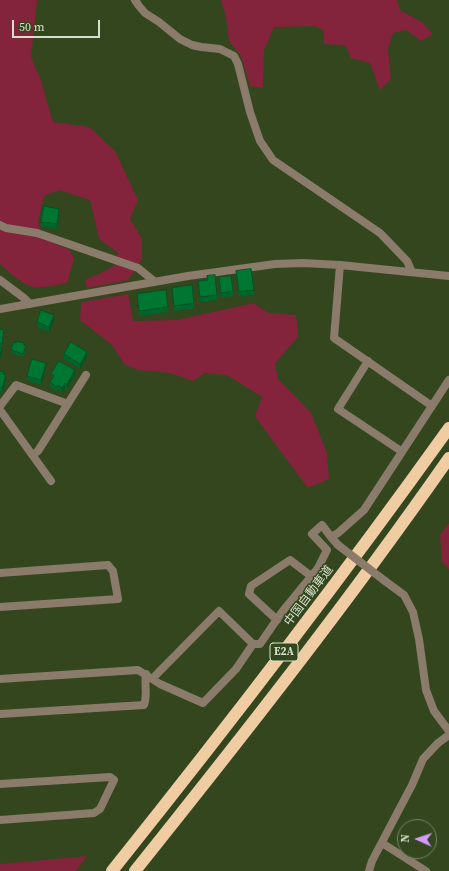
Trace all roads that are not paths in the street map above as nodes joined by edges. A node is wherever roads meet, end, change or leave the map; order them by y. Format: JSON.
{"nodes":[{"id":1,"x":135,"y":0,"type":"edge"},
{"id":2,"x":0,"y":225,"type":"edge"},
{"id":3,"x":340,"y":265,"type":"junction"},
{"id":4,"x":412,"y":272,"type":"junction"},
{"id":5,"x":449,"y":276,"type":"edge"},
{"id":6,"x":0,"y":280,"type":"edge"},
{"id":7,"x":154,"y":281,"type":"junction"},
{"id":8,"x":30,"y":304,"type":"junction"},
{"id":9,"x":0,"y":309,"type":"edge"},
{"id":10,"x":368,"y":361,"type":"junction"},
{"id":11,"x":86,"y":375,"type":"dead end"},
{"id":12,"x":449,"y":380,"type":"edge"},
{"id":13,"x":68,"y":404,"type":"junction"},
{"id":14,"x":0,"y":406,"type":"edge"},
{"id":15,"x":432,"y":406,"type":"junction"},
{"id":16,"x":0,"y":410,"type":"edge"},
{"id":17,"x":449,"y":428,"type":"edge"},
{"id":18,"x":401,"y":451,"type":"junction"},
{"id":19,"x":33,"y":455,"type":"junction"},
{"id":20,"x":449,"y":458,"type":"edge"},
{"id":21,"x":51,"y":480,"type":"dead end"},
{"id":22,"x":331,"y":537,"type":"junction"},
{"id":23,"x":0,"y":573,"type":"edge"},
{"id":24,"x":311,"y":576,"type":"junction"},
{"id":25,"x":0,"y":606,"type":"edge"},
{"id":26,"x":276,"y":620,"type":"junction"},
{"id":27,"x":253,"y":644,"type":"junction"},
{"id":28,"x":149,"y":677,"type":"junction"},
{"id":29,"x":0,"y":679,"type":"edge"},
{"id":30,"x":0,"y":714,"type":"edge"},
{"id":31,"x":449,"y":731,"type":"edge"},
{"id":32,"x":449,"y":735,"type":"edge"},
{"id":33,"x":0,"y":784,"type":"edge"},
{"id":34,"x":0,"y":820,"type":"edge"},
{"id":35,"x":382,"y":843,"type":"junction"},
{"id":36,"x":112,"y":871,"type":"edge"},
{"id":37,"x":135,"y":871,"type":"edge"},
{"id":38,"x":368,"y":871,"type":"edge"},
{"id":39,"x":426,"y":871,"type":"edge"}],
"edges":[{"from":1,"to":4,"type":"street"},
{"from":2,"to":7,"type":"street"},
{"from":3,"to":4,"type":"street"},
{"from":3,"to":7,"type":"street"},
{"from":3,"to":10,"type":"street"},
{"from":4,"to":5,"type":"street"},
{"from":6,"to":8,"type":"street"},
{"from":7,"to":8,"type":"street"},
{"from":8,"to":9,"type":"street"},
{"from":10,"to":15,"type":"street"},
{"from":10,"to":18,"type":"street"},
{"from":11,"to":13,"type":"street"},
{"from":12,"to":15,"type":"street"},
{"from":13,"to":14,"type":"street"},
{"from":13,"to":19,"type":"street"},
{"from":15,"to":18,"type":"street"},
{"from":16,"to":19,"type":"street"},
{"from":17,"to":36,"type":"highway","name":"中国自動車道","number":"E2A"},
{"from":18,"to":22,"type":"street"},
{"from":19,"to":21,"type":"street"},
{"from":20,"to":37,"type":"highway","number":"E2A"},
{"from":22,"to":24,"type":"street"},
{"from":22,"to":31,"type":"street","bridge":true},
{"from":23,"to":25,"type":"street"},
{"from":24,"to":26,"type":"street"},
{"from":24,"to":26,"type":"street"},
{"from":26,"to":27,"type":"street"},
{"from":27,"to":28,"type":"street"},
{"from":27,"to":28,"type":"street"},
{"from":28,"to":29,"type":"street"},
{"from":28,"to":30,"type":"street"},
{"from":32,"to":35,"type":"street"},
{"from":33,"to":34,"type":"street"},
{"from":35,"to":38,"type":"street"},
{"from":35,"to":39,"type":"street"}]}
